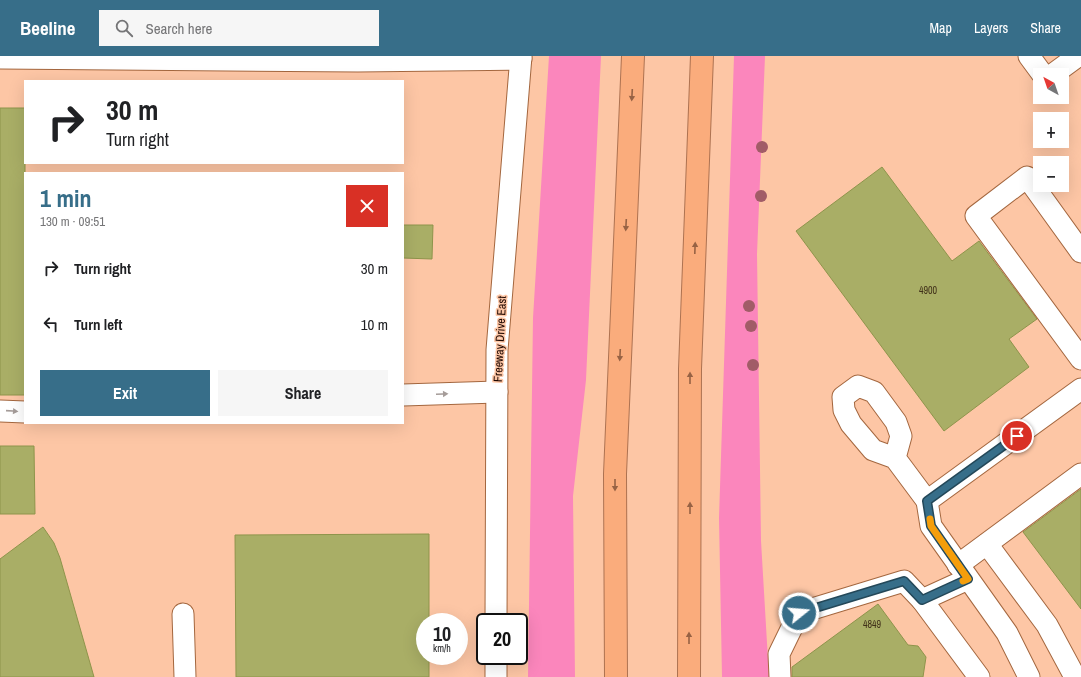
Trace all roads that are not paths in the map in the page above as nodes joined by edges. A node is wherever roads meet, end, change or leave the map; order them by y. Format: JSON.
{"nodes":[{"id":1,"x":633,"y":56,"type":"edge"},
{"id":2,"x":702,"y":56,"type":"edge"},
{"id":3,"x":1028,"y":56,"type":"edge"},
{"id":4,"x":1078,"y":56,"type":"edge"},
{"id":5,"x":521,"y":57,"type":"edge"},
{"id":6,"x":0,"y":58,"type":"edge"},
{"id":7,"x":453,"y":58,"type":"edge"},
{"id":8,"x":1037,"y":68,"type":"edge"},
{"id":9,"x":1062,"y":68,"type":"edge"},
{"id":10,"x":1081,"y":252,"type":"edge"},
{"id":11,"x":1081,"y":359,"type":"edge"},
{"id":12,"x":1081,"y":389,"type":"edge"},
{"id":13,"x":497,"y":392,"type":"junction"},
{"id":14,"x":404,"y":395,"type":"edge"},
{"id":15,"x":0,"y":411,"type":"edge"},
{"id":16,"x":24,"y":412,"type":"edge"},
{"id":17,"x":895,"y":458,"type":"dead end"},
{"id":18,"x":1081,"y":474,"type":"edge"},
{"id":19,"x":927,"y":501,"type":"junction"},
{"id":20,"x":987,"y":544,"type":"junction"},
{"id":21,"x":960,"y":568,"type":"junction"},
{"id":22,"x":922,"y":600,"type":"junction"},
{"id":23,"x":496,"y":613,"type":"edge"},
{"id":24,"x":183,"y":614,"type":"dead end"},
{"id":25,"x":496,"y":665,"type":"edge"},
{"id":26,"x":185,"y":677,"type":"edge"},
{"id":27,"x":496,"y":677,"type":"edge"},
{"id":28,"x":616,"y":677,"type":"edge"},
{"id":29,"x":689,"y":677,"type":"edge"},
{"id":30,"x":780,"y":677,"type":"edge"},
{"id":31,"x":978,"y":677,"type":"edge"},
{"id":32,"x":1029,"y":677,"type":"edge"},
{"id":33,"x":1075,"y":677,"type":"edge"}],
"edges":[{"from":1,"to":28,"type":"highway","one_way":true},
{"from":29,"to":2,"type":"highway","one_way":true},
{"from":3,"to":8,"type":"street"},
{"from":4,"to":9,"type":"street"},
{"from":5,"to":7,"type":"street"},
{"from":5,"to":13,"type":"street","name":"Freeway Drive East"},
{"from":6,"to":7,"type":"street"},
{"from":10,"to":11,"type":"street"},
{"from":12,"to":19,"type":"street"},
{"from":14,"to":13,"type":"street","one_way":true},
{"from":13,"to":23,"type":"street","name":"Freeway Drive East"},
{"from":15,"to":16,"type":"street","one_way":true},
{"from":17,"to":19,"type":"street"},
{"from":18,"to":20,"type":"street"},
{"from":19,"to":21,"type":"street"},
{"from":20,"to":21,"type":"street"},
{"from":20,"to":33,"type":"street"},
{"from":21,"to":22,"type":"street"},
{"from":21,"to":32,"type":"street"},
{"from":22,"to":30,"type":"street"},
{"from":22,"to":31,"type":"street"},
{"from":24,"to":26,"type":"street"},
{"from":25,"to":27,"type":"street"}]}
